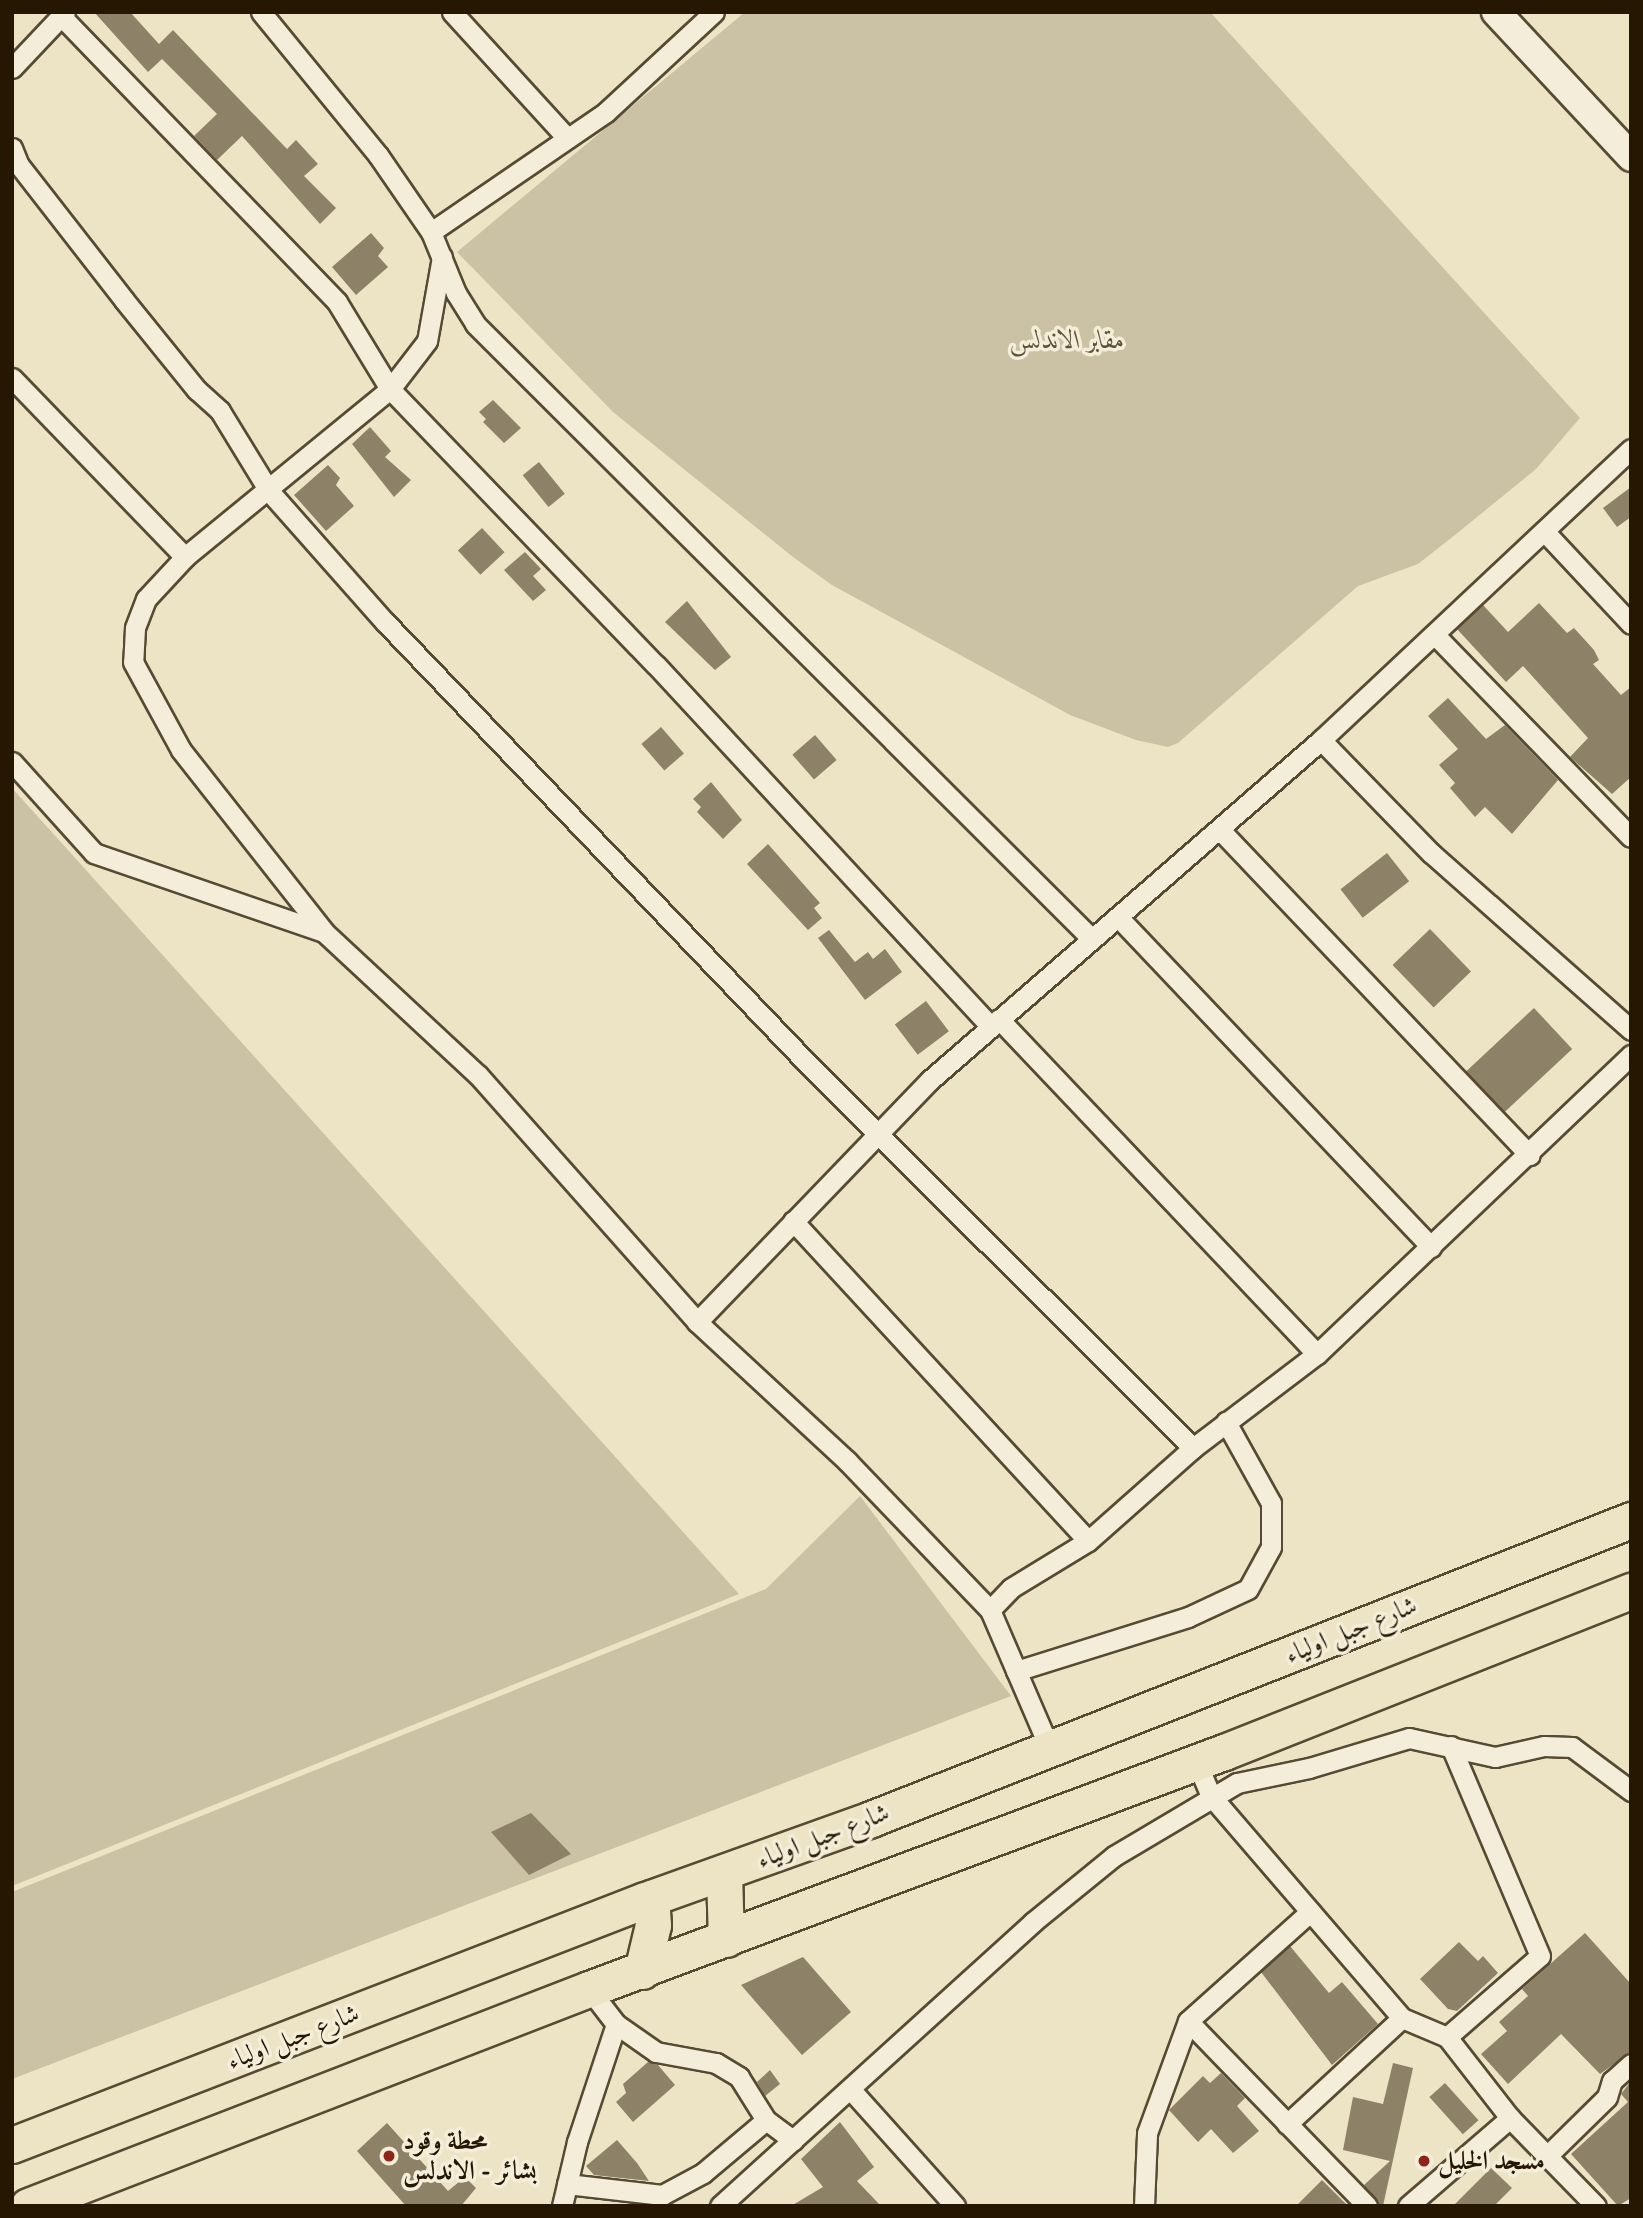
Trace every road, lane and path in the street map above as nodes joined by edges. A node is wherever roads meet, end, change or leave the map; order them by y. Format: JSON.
{"nodes":[{"id":1,"x":261,"y":12,"type":"edge"},
{"id":2,"x":452,"y":12,"type":"edge"},
{"id":3,"x":714,"y":12,"type":"edge"},
{"id":4,"x":1496,"y":12,"type":"edge"},
{"id":5,"x":63,"y":14,"type":"edge"},
{"id":6,"x":12,"y":68,"type":"edge"},
{"id":7,"x":567,"y":138,"type":"junction"},
{"id":8,"x":12,"y":148,"type":"edge"},
{"id":9,"x":1631,"y":157,"type":"edge"},
{"id":10,"x":431,"y":232,"type":"junction"},
{"id":11,"x":442,"y":257,"type":"junction"},
{"id":12,"x":12,"y":378,"type":"edge"},
{"id":13,"x":390,"y":389,"type":"junction"},
{"id":14,"x":1631,"y":449,"type":"edge"},
{"id":15,"x":269,"y":491,"type":"junction"},
{"id":16,"x":1544,"y":531,"type":"junction"},
{"id":17,"x":185,"y":557,"type":"junction"},
{"id":18,"x":1631,"y":624,"type":"edge"},
{"id":19,"x":1435,"y":635,"type":"junction"},
{"id":20,"x":1321,"y":740,"type":"junction"},
{"id":21,"x":12,"y":762,"type":"edge"},
{"id":22,"x":1220,"y":830,"type":"junction"},
{"id":23,"x":1631,"y":836,"type":"edge"},
{"id":24,"x":1118,"y":917,"type":"junction"},
{"id":25,"x":324,"y":932,"type":"junction"},
{"id":26,"x":1091,"y":938,"type":"junction"},
{"id":27,"x":994,"y":1023,"type":"junction"},
{"id":28,"x":1631,"y":1030,"type":"edge"},
{"id":29,"x":1631,"y":1055,"type":"edge"},
{"id":30,"x":876,"y":1133,"type":"junction"},
{"id":31,"x":1530,"y":1155,"type":"junction"},
{"id":32,"x":793,"y":1221,"type":"junction"},
{"id":33,"x":1431,"y":1247,"type":"junction"},
{"id":34,"x":697,"y":1322,"type":"junction"},
{"id":35,"x":1317,"y":1354,"type":"junction"},
{"id":36,"x":1226,"y":1422,"type":"junction"},
{"id":37,"x":1193,"y":1448,"type":"junction"},
{"id":38,"x":1631,"y":1520,"type":"edge"},
{"id":39,"x":1088,"y":1541,"type":"junction"},
{"id":40,"x":1631,"y":1591,"type":"edge"},
{"id":41,"x":990,"y":1609,"type":"junction"},
{"id":42,"x":1017,"y":1671,"type":"junction"},
{"id":43,"x":1451,"y":1746,"type":"junction"},
{"id":44,"x":1049,"y":1747,"type":"junction"},
{"id":45,"x":1196,"y":1761,"type":"junction"},
{"id":46,"x":1631,"y":1791,"type":"edge"},
{"id":47,"x":1211,"y":1796,"type":"junction"},
{"id":48,"x":724,"y":1873,"type":"junction"},
{"id":49,"x":651,"y":1898,"type":"junction"},
{"id":50,"x":1310,"y":1912,"type":"junction"},
{"id":51,"x":726,"y":1939,"type":"junction"},
{"id":52,"x":642,"y":1971,"type":"junction"},
{"id":53,"x":589,"y":1989,"type":"junction"},
{"id":54,"x":1402,"y":2018,"type":"junction"},
{"id":55,"x":1188,"y":2021,"type":"junction"},
{"id":56,"x":616,"y":2024,"type":"junction"},
{"id":57,"x":1447,"y":2037,"type":"junction"},
{"id":58,"x":1631,"y":2064,"type":"edge"},
{"id":59,"x":851,"y":2090,"type":"junction"},
{"id":60,"x":1510,"y":2118,"type":"junction"},
{"id":61,"x":766,"y":2120,"type":"junction"},
{"id":62,"x":1287,"y":2124,"type":"junction"},
{"id":63,"x":793,"y":2140,"type":"junction"},
{"id":64,"x":12,"y":2144,"type":"edge"},
{"id":65,"x":1547,"y":2156,"type":"junction"},
{"id":66,"x":567,"y":2184,"type":"junction"},
{"id":67,"x":28,"y":2206,"type":"edge"},
{"id":68,"x":562,"y":2206,"type":"edge"},
{"id":69,"x":720,"y":2206,"type":"edge"},
{"id":70,"x":955,"y":2206,"type":"edge"},
{"id":71,"x":1144,"y":2206,"type":"edge"},
{"id":72,"x":1367,"y":2206,"type":"edge"},
{"id":73,"x":1408,"y":2206,"type":"edge"},
{"id":74,"x":1595,"y":2206,"type":"edge"}],
"edges":[{"from":1,"to":10,"type":"street"},
{"from":2,"to":7,"type":"street"},
{"from":3,"to":7,"type":"street"},
{"from":4,"to":9,"type":"street"},
{"from":5,"to":6,"type":"street"},
{"from":5,"to":13,"type":"street"},
{"from":7,"to":10,"type":"street"},
{"from":8,"to":15,"type":"street"},
{"from":10,"to":11,"type":"street"},
{"from":11,"to":13,"type":"street"},
{"from":11,"to":26,"type":"street"},
{"from":12,"to":17,"type":"street"},
{"from":13,"to":15,"type":"street"},
{"from":13,"to":27,"type":"street"},
{"from":14,"to":16,"type":"street"},
{"from":15,"to":17,"type":"street"},
{"from":15,"to":30,"type":"street"},
{"from":16,"to":18,"type":"street"},
{"from":16,"to":19,"type":"street"},
{"from":17,"to":25,"type":"street"},
{"from":19,"to":20,"type":"street"},
{"from":19,"to":23,"type":"street"},
{"from":20,"to":22,"type":"street"},
{"from":20,"to":28,"type":"street"},
{"from":21,"to":25,"type":"street"},
{"from":22,"to":24,"type":"street"},
{"from":22,"to":31,"type":"street"},
{"from":24,"to":26,"type":"street"},
{"from":24,"to":33,"type":"street"},
{"from":25,"to":34,"type":"street"},
{"from":26,"to":27,"type":"street"},
{"from":27,"to":30,"type":"street"},
{"from":27,"to":35,"type":"street"},
{"from":29,"to":31,"type":"street"},
{"from":30,"to":32,"type":"street"},
{"from":30,"to":37,"type":"street"},
{"from":31,"to":33,"type":"street"},
{"from":32,"to":34,"type":"street"},
{"from":32,"to":39,"type":"street"},
{"from":33,"to":35,"type":"street"},
{"from":34,"to":41,"type":"street"},
{"from":35,"to":36,"type":"street"},
{"from":36,"to":37,"type":"street"},
{"from":36,"to":42,"type":"street"},
{"from":37,"to":39,"type":"street"},
{"from":38,"to":44,"type":"highway","name":"شارع جبل اولياء"},
{"from":39,"to":41,"type":"street"},
{"from":40,"to":45,"type":"highway"},
{"from":41,"to":42,"type":"street"},
{"from":42,"to":44,"type":"street"},
{"from":43,"to":46,"type":"street"},
{"from":43,"to":47,"type":"street"},
{"from":43,"to":57,"type":"street"},
{"from":44,"to":48,"type":"highway","name":"شارع جبل اولياء"},
{"from":45,"to":47,"type":"street"},
{"from":45,"to":51,"type":"highway"},
{"from":47,"to":50,"type":"street"},
{"from":47,"to":59,"type":"street"},
{"from":48,"to":49,"type":"highway","name":"شارع جبل اولياء"},
{"from":48,"to":51,"type":"highway"},
{"from":49,"to":52,"type":"highway"},
{"from":49,"to":64,"type":"highway","name":"شارع جبل اولياء"},
{"from":50,"to":54,"type":"street"},
{"from":50,"to":55,"type":"street"},
{"from":51,"to":52,"type":"highway"},
{"from":52,"to":53,"type":"highway"},
{"from":53,"to":56,"type":"street"},
{"from":53,"to":67,"type":"highway"},
{"from":54,"to":57,"type":"street"},
{"from":54,"to":62,"type":"street"},
{"from":55,"to":62,"type":"street"},
{"from":55,"to":71,"type":"street"},
{"from":56,"to":61,"type":"street"},
{"from":56,"to":66,"type":"street"},
{"from":57,"to":60,"type":"street"},
{"from":58,"to":65,"type":"street"},
{"from":59,"to":63,"type":"street"},
{"from":59,"to":70,"type":"street"},
{"from":60,"to":65,"type":"street"},
{"from":60,"to":73,"type":"street"},
{"from":61,"to":63,"type":"street"},
{"from":61,"to":66,"type":"street"},
{"from":62,"to":72,"type":"street"},
{"from":63,"to":69,"type":"street"},
{"from":65,"to":74,"type":"street"},
{"from":66,"to":68,"type":"street"}]}
